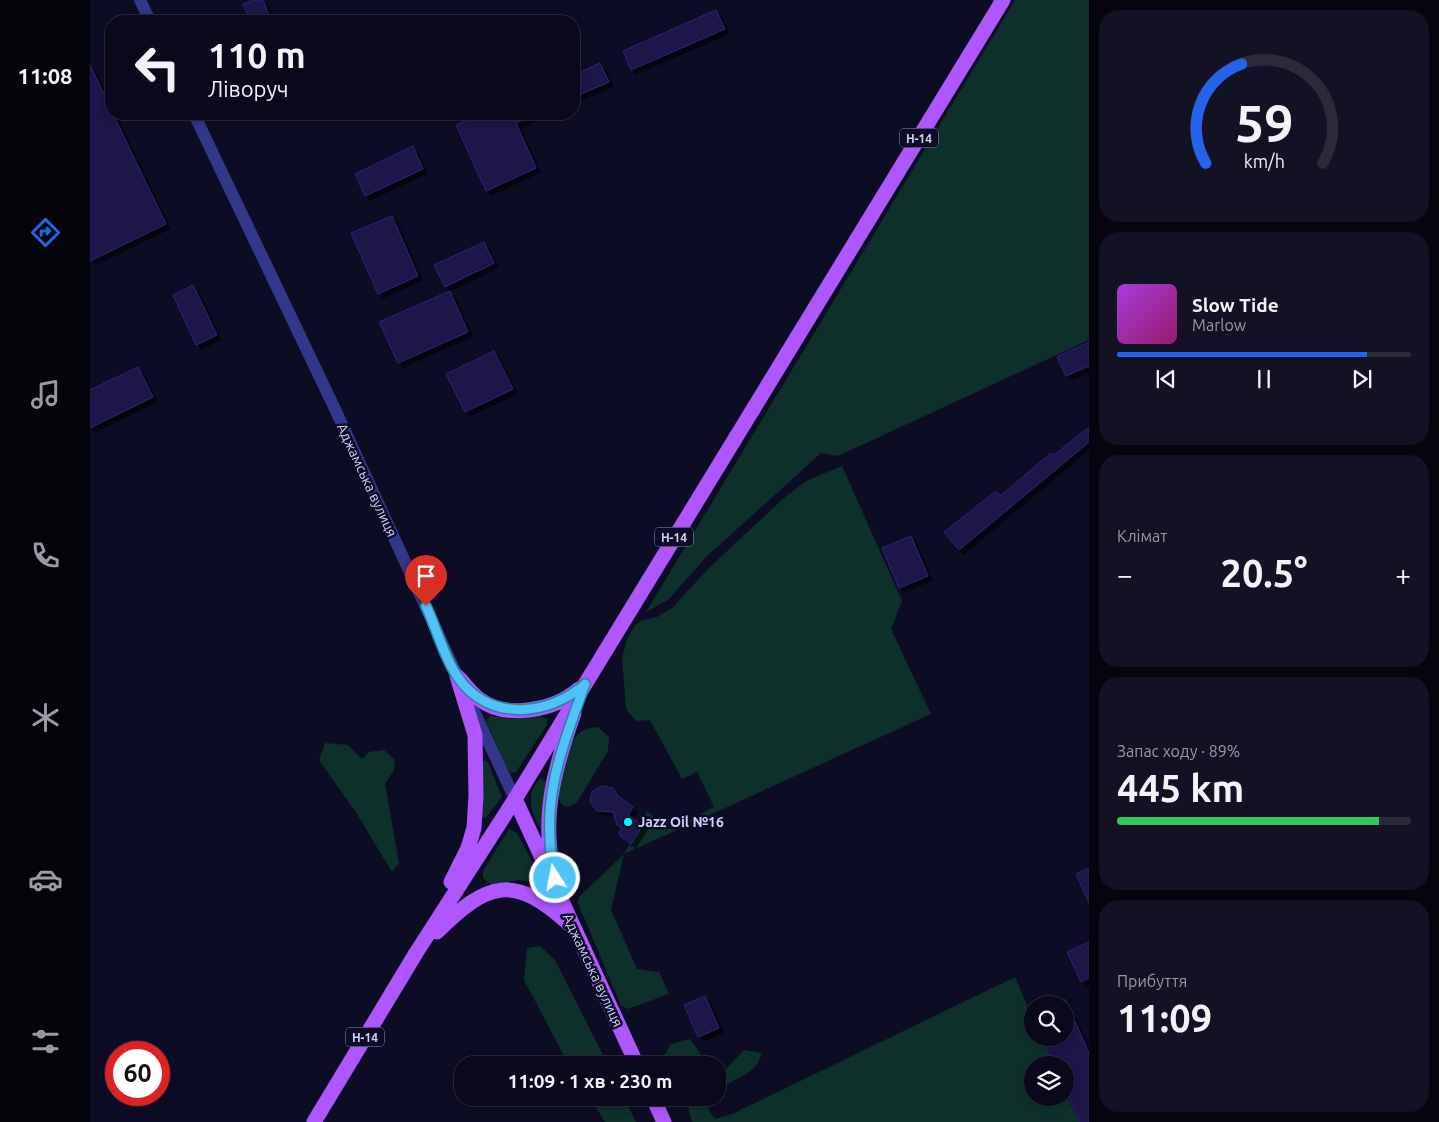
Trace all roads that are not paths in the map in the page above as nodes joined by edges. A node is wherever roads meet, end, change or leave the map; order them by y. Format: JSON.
{"nodes":[{"id":1,"x":140,"y":0,"type":"edge"},
{"id":2,"x":1003,"y":0,"type":"edge"},
{"id":3,"x":147,"y":15,"type":"edge"},
{"id":4,"x":197,"y":120,"type":"edge"},
{"id":5,"x":457,"y":676,"type":"junction"},
{"id":6,"x":585,"y":684,"type":"junction"},
{"id":7,"x":515,"y":799,"type":"junction"},
{"id":8,"x":559,"y":894,"type":"junction"},
{"id":9,"x":574,"y":929,"type":"junction"},
{"id":10,"x":416,"y":953,"type":"junction"},
{"id":11,"x":633,"y":1056,"type":"edge"},
{"id":12,"x":657,"y":1106,"type":"edge"},
{"id":13,"x":314,"y":1122,"type":"edge"},
{"id":14,"x":664,"y":1122,"type":"edge"}],
"edges":[{"from":1,"to":3,"type":"street"},
{"from":2,"to":6,"type":"main road","number":"Н-14"},
{"from":4,"to":5,"type":"street","name":"Аджамська вулиця"},
{"from":5,"to":6,"type":"main road"},
{"from":5,"to":7,"type":"street","name":"Аджамська вулиця"},
{"from":5,"to":10,"type":"main road"},
{"from":6,"to":7,"type":"main road","number":"Н-14"},
{"from":6,"to":8,"type":"main road"},
{"from":7,"to":8,"type":"main road","name":"Аджамська вулиця"},
{"from":7,"to":10,"type":"main road","number":"Н-14"},
{"from":8,"to":9,"type":"main road","name":"Аджамська вулиця"},
{"from":9,"to":10,"type":"main road"},
{"from":9,"to":11,"type":"main road","name":"Аджамська вулиця"},
{"from":10,"to":13,"type":"main road","number":"Н-14"},
{"from":12,"to":14,"type":"main road"}]}
